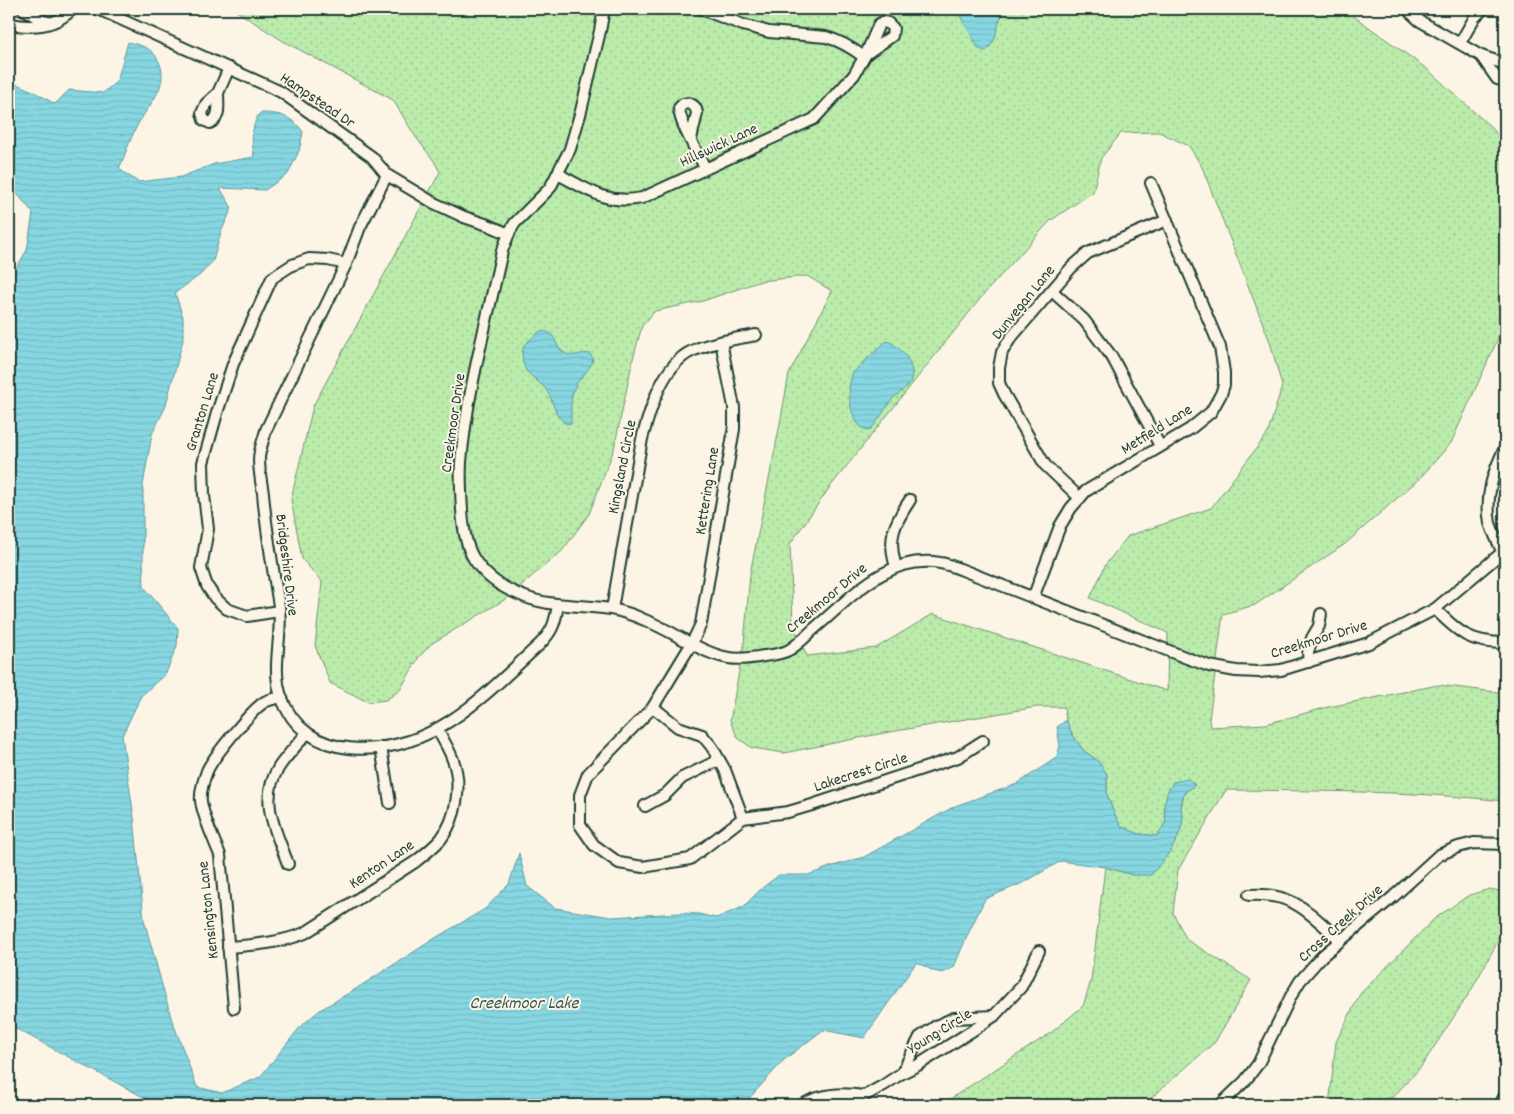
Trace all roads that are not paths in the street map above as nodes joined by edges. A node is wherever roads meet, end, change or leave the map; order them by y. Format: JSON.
{"nodes":[{"id":1,"x":23,"y":9,"type":"edge"},
{"id":2,"x":73,"y":9,"type":"edge"},
{"id":3,"x":98,"y":9,"type":"edge"},
{"id":4,"x":604,"y":9,"type":"edge"},
{"id":5,"x":701,"y":9,"type":"edge"},
{"id":6,"x":1408,"y":9,"type":"edge"},
{"id":7,"x":1483,"y":9,"type":"edge"},
{"id":8,"x":9,"y":23,"type":"edge"},
{"id":9,"x":49,"y":23,"type":"junction"},
{"id":10,"x":1460,"y":43,"type":"junction"},
{"id":11,"x":1481,"y":56,"type":"junction"},
{"id":12,"x":1505,"y":64,"type":"edge"},
{"id":13,"x":228,"y":68,"type":"junction"},
{"id":14,"x":1505,"y":81,"type":"edge"},
{"id":15,"x":218,"y":93,"type":"dead end"},
{"id":16,"x":691,"y":139,"type":"dead end"},
{"id":17,"x":706,"y":168,"type":"junction"},
{"id":18,"x":558,"y":174,"type":"junction"},
{"id":19,"x":387,"y":175,"type":"junction"},
{"id":20,"x":1151,"y":182,"type":"dead end"},
{"id":21,"x":1167,"y":220,"type":"junction"},
{"id":22,"x":509,"y":234,"type":"junction"},
{"id":23,"x":346,"y":264,"type":"junction"},
{"id":24,"x":1052,"y":291,"type":"junction"},
{"id":25,"x":756,"y":335,"type":"dead end"},
{"id":26,"x":721,"y":342,"type":"junction"},
{"id":27,"x":1160,"y":446,"type":"junction"},
{"id":28,"x":1505,"y":448,"type":"edge"},
{"id":29,"x":1080,"y":498,"type":"junction"},
{"id":30,"x":910,"y":500,"type":"dead end"},
{"id":31,"x":1504,"y":551,"type":"edge"},
{"id":32,"x":896,"y":566,"type":"junction"},
{"id":33,"x":1033,"y":598,"type":"junction"},
{"id":34,"x":558,"y":605,"type":"junction"},
{"id":35,"x":612,"y":609,"type":"junction"},
{"id":36,"x":1435,"y":609,"type":"junction"},
{"id":37,"x":279,"y":612,"type":"junction"},
{"id":38,"x":1321,"y":614,"type":"dead end"},
{"id":39,"x":1505,"y":642,"type":"edge"},
{"id":40,"x":692,"y":643,"type":"junction"},
{"id":41,"x":1309,"y":662,"type":"junction"},
{"id":42,"x":281,"y":697,"type":"junction"},
{"id":43,"x":653,"y":707,"type":"junction"},
{"id":44,"x":438,"y":729,"type":"junction"},
{"id":45,"x":307,"y":733,"type":"junction"},
{"id":46,"x":983,"y":741,"type":"dead end"},
{"id":47,"x":381,"y":746,"type":"junction"},
{"id":48,"x":720,"y":760,"type":"junction"},
{"id":49,"x":390,"y":803,"type":"dead end"},
{"id":50,"x":644,"y":806,"type":"dead end"},
{"id":51,"x":743,"y":818,"type":"junction"},
{"id":52,"x":1505,"y":844,"type":"edge"},
{"id":53,"x":288,"y":864,"type":"dead end"},
{"id":54,"x":1249,"y":895,"type":"dead end"},
{"id":55,"x":1340,"y":940,"type":"junction"},
{"id":56,"x":228,"y":947,"type":"junction"},
{"id":57,"x":1040,"y":951,"type":"dead end"},
{"id":58,"x":234,"y":1008,"type":"dead end"},
{"id":59,"x":994,"y":1016,"type":"junction"},
{"id":60,"x":902,"y":1073,"type":"junction"},
{"id":61,"x":1505,"y":1095,"type":"edge"},
{"id":62,"x":864,"y":1096,"type":"junction"},
{"id":63,"x":802,"y":1105,"type":"edge"},
{"id":64,"x":848,"y":1105,"type":"edge"},
{"id":65,"x":1220,"y":1105,"type":"edge"},
{"id":66,"x":1500,"y":1105,"type":"edge"}],
"edges":[{"from":1,"to":9,"type":"street"},
{"from":2,"to":9,"type":"street"},
{"from":3,"to":13,"type":"street","name":"Hampstead Dr"},
{"from":4,"to":18,"type":"street","name":"Creekmoor Drive"},
{"from":5,"to":17,"type":"street","name":"Hillswick Lane"},
{"from":6,"to":10,"type":"street"},
{"from":7,"to":10,"type":"street"},
{"from":8,"to":9,"type":"street"},
{"from":10,"to":11,"type":"street"},
{"from":11,"to":12,"type":"street"},
{"from":11,"to":14,"type":"street"},
{"from":13,"to":15,"type":"street"},
{"from":13,"to":19,"type":"street","name":"Hampstead Dr"},
{"from":16,"to":17,"type":"street"},
{"from":17,"to":18,"type":"street","name":"Hillswick Lane"},
{"from":18,"to":22,"type":"street","name":"Creekmoor Drive"},
{"from":19,"to":22,"type":"street","name":"Hampstead Dr"},
{"from":19,"to":23,"type":"street","name":"Bridgeshire Drive"},
{"from":20,"to":21,"type":"street","name":"Metfield Lane"},
{"from":21,"to":24,"type":"street","name":"Dunvegan Lane"},
{"from":21,"to":27,"type":"street","name":"Metfield Lane"},
{"from":22,"to":34,"type":"street","name":"Creekmoor Drive"},
{"from":23,"to":37,"type":"street","name":"Bridgeshire Drive"},
{"from":23,"to":37,"type":"street","name":"Granton Lane"},
{"from":24,"to":27,"type":"street"},
{"from":24,"to":29,"type":"street","name":"Dunvegan Lane"},
{"from":25,"to":26,"type":"street","name":"Kingsland Circle"},
{"from":26,"to":35,"type":"street","name":"Kingsland Circle"},
{"from":26,"to":40,"type":"street","name":"Kettering Lane"},
{"from":27,"to":29,"type":"street","name":"Metfield Lane"},
{"from":28,"to":31,"type":"street"},
{"from":29,"to":33,"type":"street","name":"Metfield Lane"},
{"from":30,"to":32,"type":"street"},
{"from":31,"to":36,"type":"street","name":"Creekmoor Drive"},
{"from":32,"to":33,"type":"street","name":"Creekmoor Drive"},
{"from":32,"to":40,"type":"street","name":"Creekmoor Drive"},
{"from":33,"to":41,"type":"street","name":"Creekmoor Drive"},
{"from":34,"to":35,"type":"street","name":"Creekmoor Drive"},
{"from":34,"to":44,"type":"street","name":"Bridgeshire Drive"},
{"from":35,"to":40,"type":"street","name":"Creekmoor Drive"},
{"from":36,"to":39,"type":"street"},
{"from":36,"to":41,"type":"street","name":"Creekmoor Drive"},
{"from":37,"to":42,"type":"street","name":"Bridgeshire Drive"},
{"from":38,"to":41,"type":"street"},
{"from":40,"to":43,"type":"street"},
{"from":42,"to":45,"type":"street","name":"Bridgeshire Drive"},
{"from":42,"to":56,"type":"street","name":"Kensington Lane"},
{"from":43,"to":48,"type":"street"},
{"from":43,"to":51,"type":"street"},
{"from":44,"to":47,"type":"street","name":"Bridgeshire Drive"},
{"from":44,"to":56,"type":"street","name":"Kenton Lane"},
{"from":45,"to":47,"type":"street","name":"Bridgeshire Drive"},
{"from":45,"to":53,"type":"street"},
{"from":46,"to":51,"type":"street","name":"Lakecrest Circle"},
{"from":47,"to":49,"type":"street"},
{"from":48,"to":50,"type":"street"},
{"from":48,"to":51,"type":"street"},
{"from":52,"to":55,"type":"street","name":"Cross Creek Drive"},
{"from":54,"to":55,"type":"street"},
{"from":55,"to":65,"type":"street","name":"Cross Creek Drive"},
{"from":56,"to":58,"type":"street","name":"Kensington Lane"},
{"from":57,"to":59,"type":"street","name":"Young Circle"},
{"from":59,"to":60,"type":"street","name":"Young Circle"},
{"from":59,"to":60,"type":"street","name":"Young Circle"},
{"from":60,"to":62,"type":"street","name":"Young Circle"},
{"from":61,"to":66,"type":"street"},
{"from":62,"to":63,"type":"street"},
{"from":62,"to":64,"type":"street","name":"Young Circle"}]}
